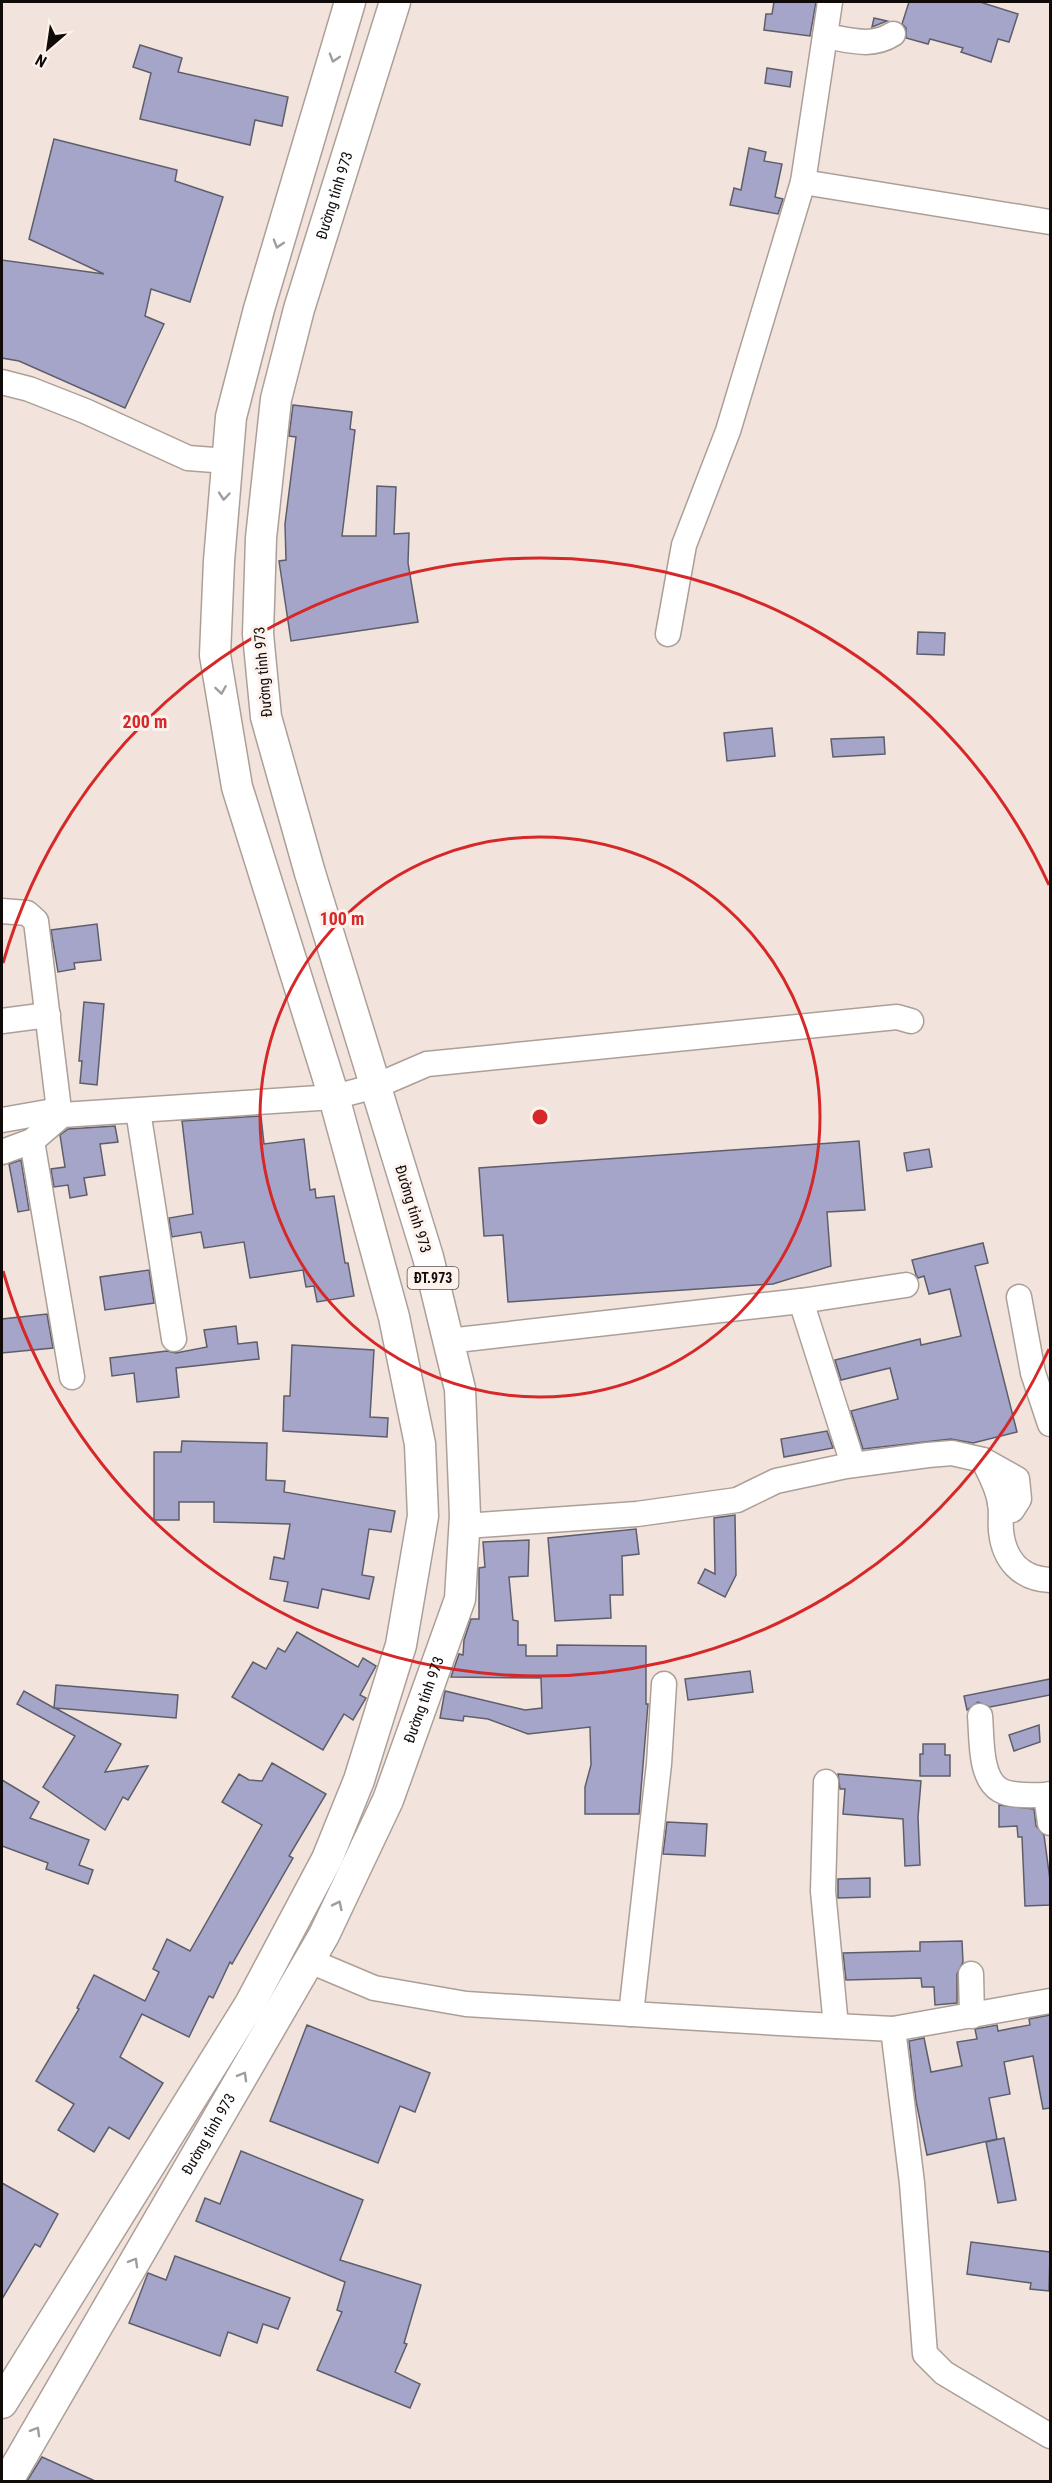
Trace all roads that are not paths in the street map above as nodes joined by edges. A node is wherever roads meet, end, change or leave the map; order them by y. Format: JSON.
{"nodes":[{"id":1,"x":350,"y":2,"type":"edge"},
{"id":2,"x":395,"y":2,"type":"edge"},
{"id":3,"x":830,"y":2,"type":"edge"},
{"id":4,"x":893,"y":34,"type":"dead end"},
{"id":5,"x":825,"y":36,"type":"junction"},
{"id":6,"x":803,"y":182,"type":"junction"},
{"id":7,"x":1050,"y":222,"type":"edge"},
{"id":8,"x":2,"y":382,"type":"edge"},
{"id":9,"x":227,"y":461,"type":"junction"},
{"id":10,"x":668,"y":634,"type":"dead end"},
{"id":11,"x":2,"y":911,"type":"edge"},
{"id":12,"x":48,"y":1015,"type":"junction"},
{"id":13,"x":2,"y":1021,"type":"edge"},
{"id":14,"x":910,"y":1021,"type":"dead end"},
{"id":15,"x":376,"y":1086,"type":"junction"},
{"id":16,"x":334,"y":1097,"type":"junction"},
{"id":17,"x":138,"y":1111,"type":"junction"},
{"id":18,"x":61,"y":1113,"type":"junction"},
{"id":19,"x":2,"y":1120,"type":"edge"},
{"id":20,"x":32,"y":1141,"type":"junction"},
{"id":21,"x":2,"y":1152,"type":"edge"},
{"id":22,"x":906,"y":1285,"type":"dead end"},
{"id":23,"x":1019,"y":1297,"type":"dead end"},
{"id":24,"x":801,"y":1301,"type":"junction"},
{"id":25,"x":174,"y":1339,"type":"dead end"},
{"id":26,"x":448,"y":1341,"type":"junction"},
{"id":27,"x":72,"y":1377,"type":"dead end"},
{"id":28,"x":1050,"y":1424,"type":"edge"},
{"id":29,"x":852,"y":1461,"type":"dead end"},
{"id":30,"x":465,"y":1527,"type":"junction"},
{"id":31,"x":1050,"y":1580,"type":"edge"},
{"id":32,"x":664,"y":1684,"type":"dead end"},
{"id":33,"x":980,"y":1716,"type":"dead end"},
{"id":34,"x":826,"y":1782,"type":"dead end"},
{"id":35,"x":1048,"y":1795,"type":"edge"},
{"id":36,"x":1050,"y":1823,"type":"edge"},
{"id":37,"x":296,"y":1919,"type":"junction"},
{"id":38,"x":324,"y":1935,"type":"junction"},
{"id":39,"x":310,"y":1961,"type":"junction"},
{"id":40,"x":971,"y":1974,"type":"dead end"},
{"id":41,"x":1050,"y":2001,"type":"edge"},
{"id":42,"x":631,"y":2014,"type":"junction"},
{"id":43,"x":972,"y":2016,"type":"junction"},
{"id":44,"x":836,"y":2026,"type":"junction"},
{"id":45,"x":893,"y":2029,"type":"junction"},
{"id":46,"x":2,"y":2403,"type":"edge"},
{"id":47,"x":1050,"y":2436,"type":"edge"},
{"id":48,"x":7,"y":2481,"type":"edge"}],
"edges":[{"from":1,"to":9,"type":"main road","number":"ĐT.973","one_way":true},
{"from":2,"to":15,"type":"main road","name":"Đường tỉnh 973","number":"ĐT.973"},
{"from":3,"to":5,"type":"street"},
{"from":4,"to":5,"type":"street"},
{"from":5,"to":6,"type":"street"},
{"from":6,"to":7,"type":"street"},
{"from":6,"to":10,"type":"street"},
{"from":8,"to":9,"type":"street"},
{"from":9,"to":16,"type":"main road","number":"ĐT.973","one_way":true},
{"from":11,"to":12,"type":"street"},
{"from":12,"to":13,"type":"street"},
{"from":12,"to":18,"type":"street"},
{"from":14,"to":15,"type":"street"},
{"from":15,"to":16,"type":"street"},
{"from":15,"to":26,"type":"main road","name":"Đường tỉnh 973","number":"ĐT.973"},
{"from":16,"to":17,"type":"street"},
{"from":16,"to":37,"type":"main road","number":"ĐT.973"},
{"from":17,"to":18,"type":"street"},
{"from":17,"to":25,"type":"street"},
{"from":18,"to":19,"type":"street"},
{"from":18,"to":20,"type":"street"},
{"from":20,"to":21,"type":"street"},
{"from":20,"to":27,"type":"street"},
{"from":22,"to":24,"type":"street"},
{"from":23,"to":28,"type":"street"},
{"from":24,"to":26,"type":"street"},
{"from":24,"to":29,"type":"street"},
{"from":26,"to":30,"type":"main road","name":"Đường tỉnh 973","number":"ĐT.973"},
{"from":30,"to":31,"type":"street"},
{"from":38,"to":30,"type":"main road","name":"Đường tỉnh 973","number":"ĐT.973","one_way":true},
{"from":32,"to":42,"type":"street"},
{"from":33,"to":35,"type":"street"},
{"from":34,"to":44,"type":"street"},
{"from":35,"to":36,"type":"street"},
{"from":37,"to":38,"type":"main road"},
{"from":37,"to":46,"type":"main road","number":"ĐT.973"},
{"from":38,"to":39,"type":"main road","name":"Đường tỉnh 973","number":"ĐT.973"},
{"from":39,"to":42,"type":"street"},
{"from":48,"to":39,"type":"main road","name":"Đường tỉnh 973","number":"ĐT.973","one_way":true},
{"from":40,"to":43,"type":"street"},
{"from":41,"to":43,"type":"street"},
{"from":42,"to":44,"type":"street"},
{"from":43,"to":45,"type":"street"},
{"from":44,"to":45,"type":"street"},
{"from":45,"to":47,"type":"street"}]}
